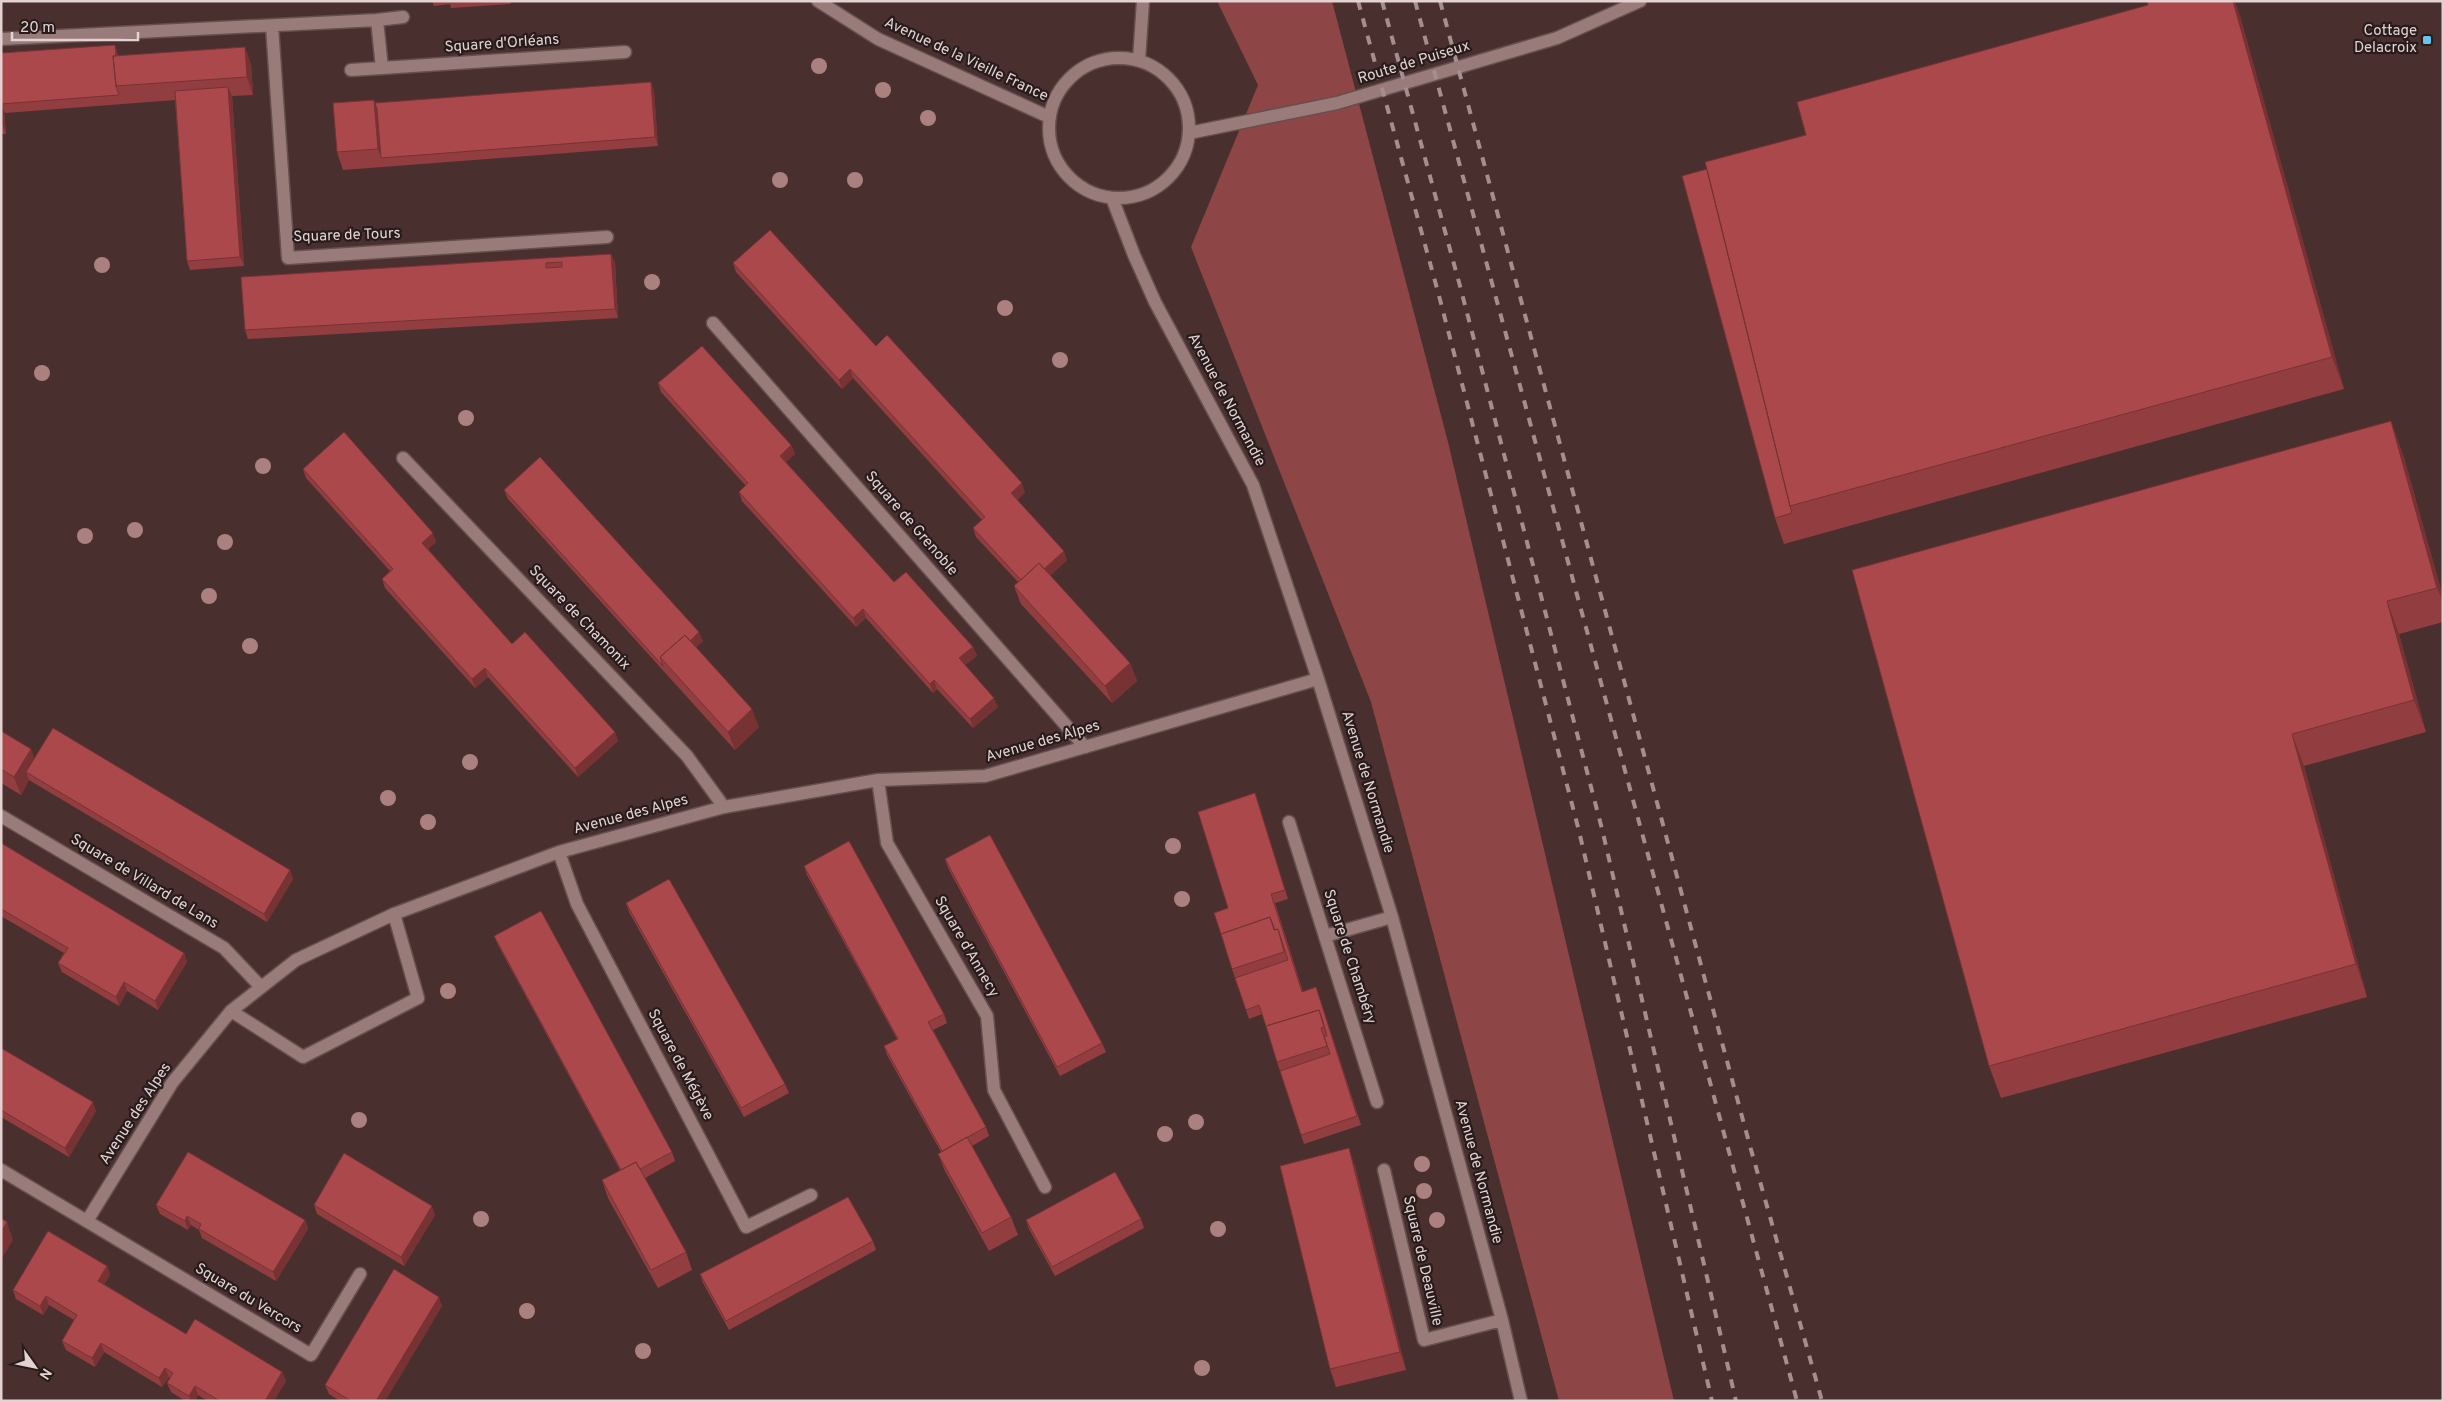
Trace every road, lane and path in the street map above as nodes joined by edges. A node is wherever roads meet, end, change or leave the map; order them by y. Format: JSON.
{"nodes":[{"id":1,"x":818,"y":1,"type":"edge"},
{"id":2,"x":1143,"y":1,"type":"edge"},
{"id":3,"x":1640,"y":1,"type":"edge"},
{"id":4,"x":403,"y":17,"type":"dead end"},
{"id":5,"x":377,"y":20,"type":"junction"},
{"id":6,"x":272,"y":26,"type":"junction"},
{"id":7,"x":1,"y":39,"type":"edge"},
{"id":8,"x":625,"y":52,"type":"dead end"},
{"id":9,"x":1139,"y":60,"type":"junction"},
{"id":10,"x":382,"y":68,"type":"junction"},
{"id":11,"x":351,"y":70,"type":"dead end"},
{"id":12,"x":1049,"y":116,"type":"junction"},
{"id":13,"x":1189,"y":133,"type":"junction"},
{"id":14,"x":1112,"y":198,"type":"junction"},
{"id":15,"x":607,"y":237,"type":"dead end"},
{"id":16,"x":713,"y":323,"type":"dead end"},
{"id":17,"x":403,"y":458,"type":"dead end"},
{"id":18,"x":1318,"y":679,"type":"junction"},
{"id":19,"x":1085,"y":747,"type":"junction"},
{"id":20,"x":878,"y":780,"type":"junction"},
{"id":21,"x":724,"y":807,"type":"junction"},
{"id":22,"x":1,"y":816,"type":"edge"},
{"id":23,"x":1288,"y":822,"type":"dead end"},
{"id":24,"x":559,"y":852,"type":"junction"},
{"id":25,"x":394,"y":914,"type":"junction"},
{"id":26,"x":1392,"y":917,"type":"junction"},
{"id":27,"x":1325,"y":936,"type":"junction"},
{"id":28,"x":261,"y":988,"type":"junction"},
{"id":29,"x":231,"y":1011,"type":"junction"},
{"id":30,"x":1377,"y":1102,"type":"dead end"},
{"id":31,"x":1,"y":1170,"type":"edge"},
{"id":32,"x":1384,"y":1170,"type":"dead end"},
{"id":33,"x":1045,"y":1187,"type":"dead end"},
{"id":34,"x":810,"y":1195,"type":"dead end"},
{"id":35,"x":87,"y":1221,"type":"junction"},
{"id":36,"x":360,"y":1274,"type":"dead end"},
{"id":37,"x":1502,"y":1320,"type":"junction"},
{"id":38,"x":1521,"y":1401,"type":"edge"}],
"edges":[{"from":1,"to":12,"type":"street","name":"Avenue de la Vieille France"},
{"from":2,"to":9,"type":"street"},
{"from":3,"to":13,"type":"street","name":"Route de Puiseux"},
{"from":4,"to":5,"type":"street"},
{"from":5,"to":6,"type":"street"},
{"from":5,"to":10,"type":"street"},
{"from":6,"to":7,"type":"street"},
{"from":6,"to":15,"type":"street","name":"Square de Tours"},
{"from":8,"to":10,"type":"street","name":"Square d'Orléans"},
{"from":9,"to":12,"type":"street"},
{"from":9,"to":13,"type":"street"},
{"from":10,"to":11,"type":"street","name":"Square d'Orléans"},
{"from":12,"to":14,"type":"street"},
{"from":13,"to":14,"type":"street"},
{"from":14,"to":18,"type":"street","name":"Avenue de Normandie"},
{"from":16,"to":19,"type":"street","name":"Square de Grenoble"},
{"from":17,"to":21,"type":"street","name":"Square de Chamonix"},
{"from":18,"to":19,"type":"street","name":"Avenue des Alpes"},
{"from":18,"to":26,"type":"street","name":"Avenue de Normandie"},
{"from":19,"to":20,"type":"street","name":"Avenue des Alpes"},
{"from":20,"to":21,"type":"street","name":"Avenue des Alpes"},
{"from":20,"to":33,"type":"street","name":"Square d'Annecy"},
{"from":21,"to":24,"type":"street","name":"Avenue des Alpes"},
{"from":22,"to":28,"type":"street","name":"Square de Villard de Lans"},
{"from":23,"to":27,"type":"street","name":"Square de Chambéry"},
{"from":24,"to":25,"type":"street","name":"Avenue des Alpes"},
{"from":24,"to":34,"type":"street","name":"Square de Mégève"},
{"from":25,"to":28,"type":"street","name":"Avenue des Alpes"},
{"from":25,"to":29,"type":"street"},
{"from":26,"to":27,"type":"street"},
{"from":26,"to":37,"type":"street","name":"Avenue de Normandie"},
{"from":27,"to":30,"type":"street","name":"Square de Chambéry"},
{"from":28,"to":29,"type":"street","name":"Avenue des Alpes"},
{"from":29,"to":35,"type":"street","name":"Avenue des Alpes"},
{"from":31,"to":35,"type":"street"},
{"from":32,"to":37,"type":"street","name":"Square de Deauville"},
{"from":35,"to":36,"type":"street","name":"Square du Vercors"},
{"from":37,"to":38,"type":"street","name":"Avenue de Normandie"}]}
